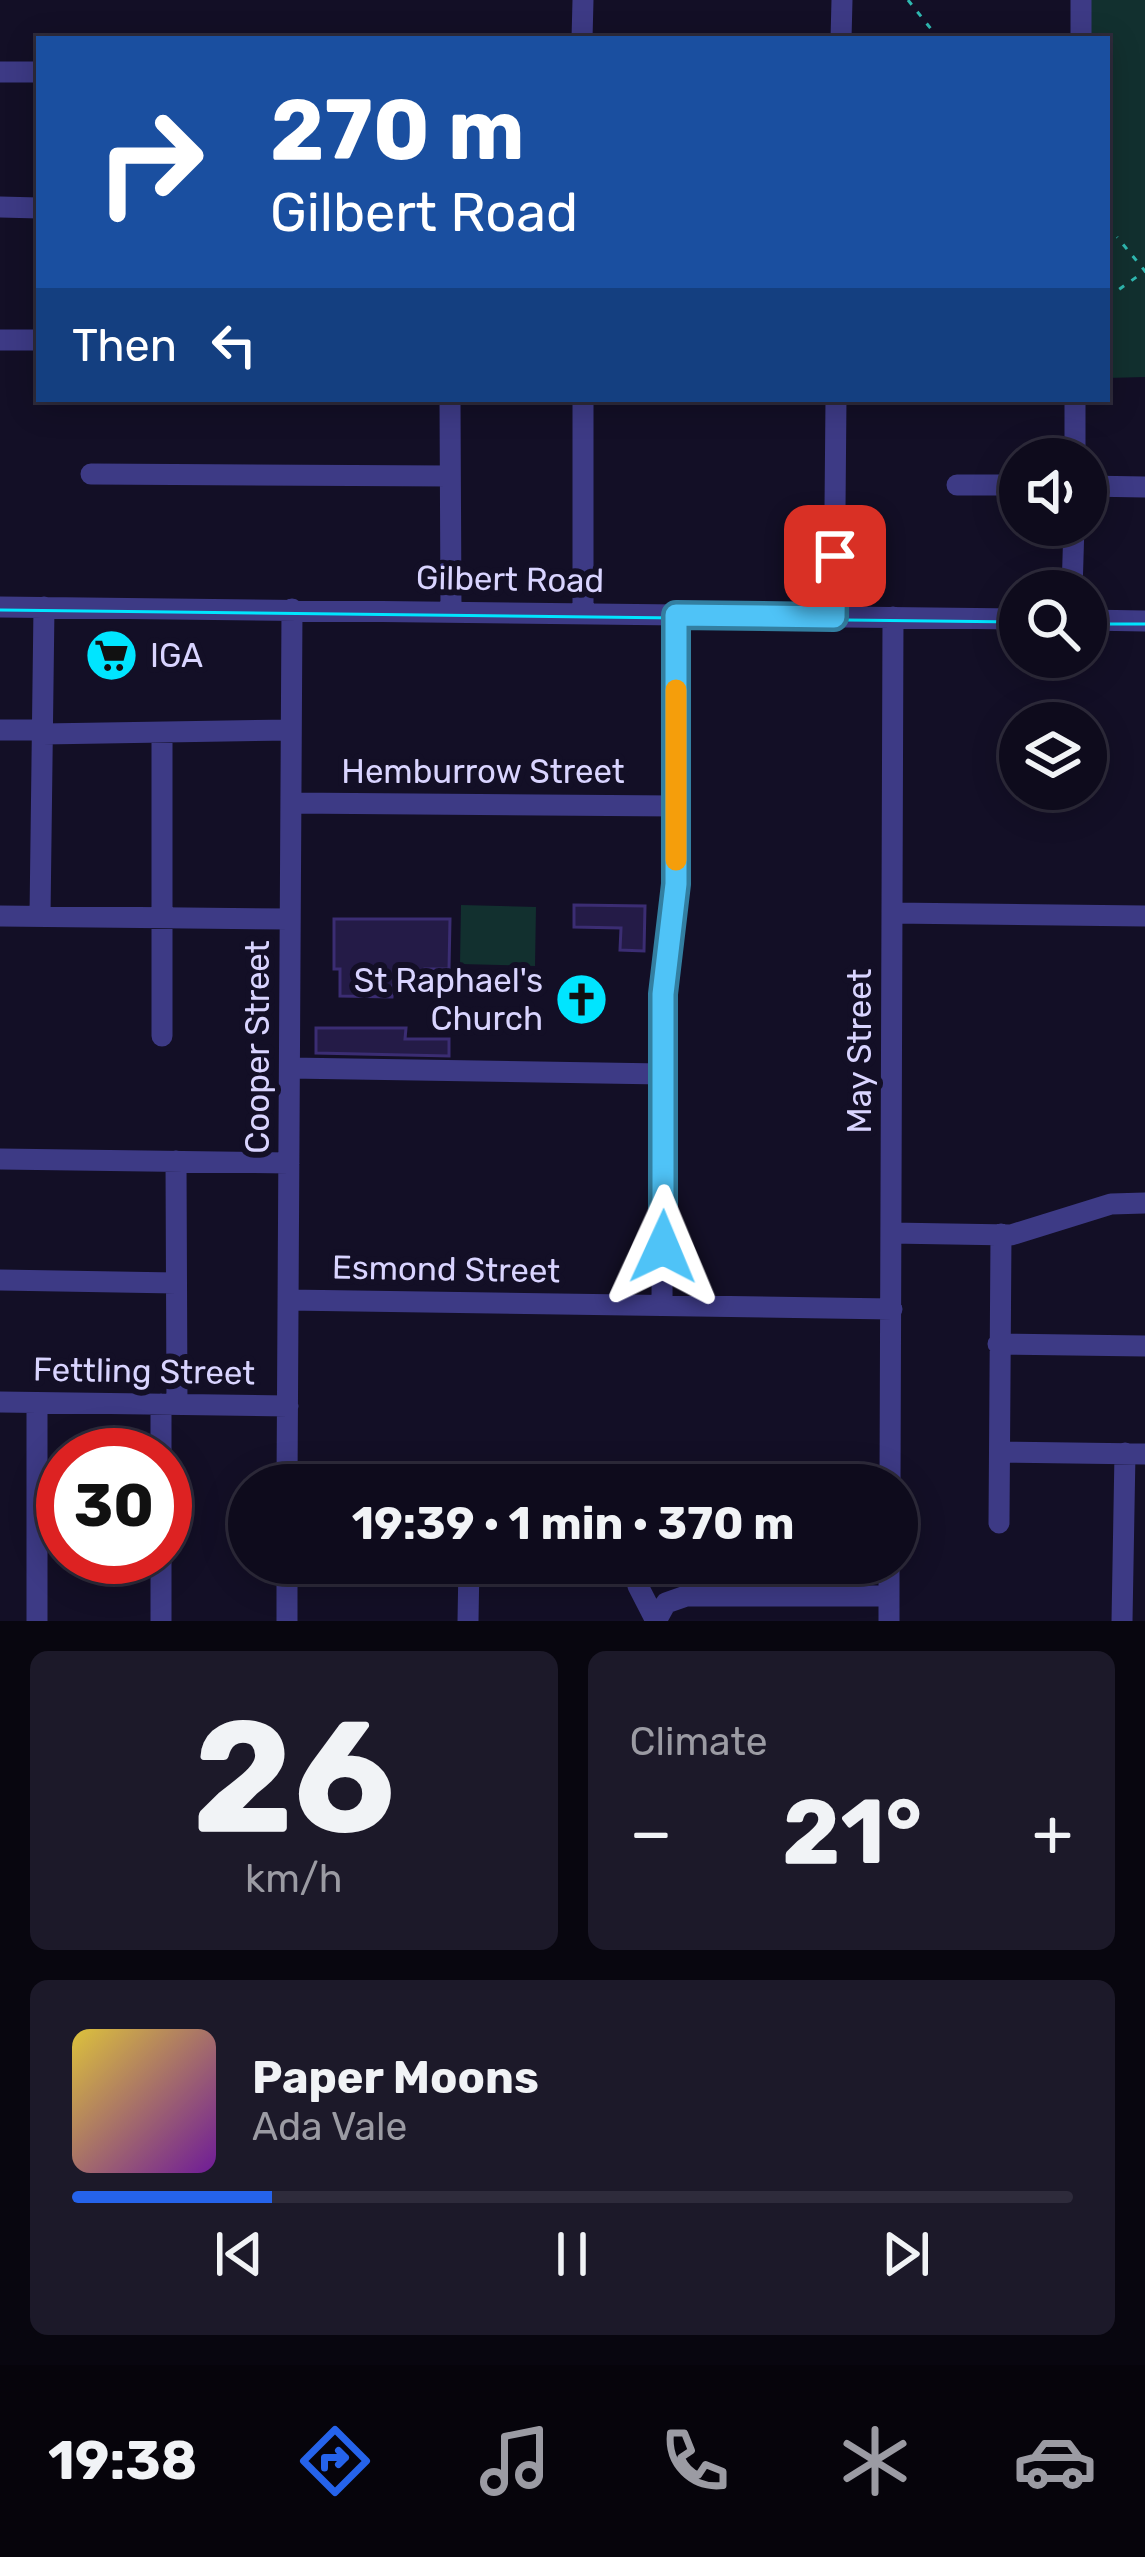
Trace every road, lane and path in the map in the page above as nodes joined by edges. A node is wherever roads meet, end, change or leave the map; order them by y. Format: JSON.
{"nodes":[{"id":1,"x":583,"y":0,"type":"edge"},
{"id":2,"x":842,"y":0,"type":"edge"},
{"id":3,"x":908,"y":0,"type":"edge"},
{"id":4,"x":1081,"y":0,"type":"edge"},
{"id":5,"x":582,"y":36,"type":"edge"},
{"id":6,"x":841,"y":36,"type":"edge"},
{"id":7,"x":937,"y":36,"type":"edge"},
{"id":8,"x":1081,"y":36,"type":"edge"},
{"id":9,"x":0,"y":72,"type":"edge"},
{"id":10,"x":36,"y":72,"type":"edge"},
{"id":11,"x":0,"y":207,"type":"edge"},
{"id":12,"x":36,"y":208,"type":"edge"},
{"id":13,"x":1117,"y":237,"type":"dead end"},
{"id":14,"x":1110,"y":296,"type":"edge"},
{"id":15,"x":0,"y":340,"type":"edge"},
{"id":16,"x":36,"y":340,"type":"edge"},
{"id":17,"x":450,"y":402,"type":"edge"},
{"id":18,"x":583,"y":402,"type":"edge"},
{"id":19,"x":836,"y":402,"type":"edge"},
{"id":20,"x":1075,"y":402,"type":"edge"},
{"id":21,"x":1075,"y":438,"type":"edge"},
{"id":22,"x":91,"y":474,"type":"dead end"},
{"id":23,"x":450,"y":476,"type":"junction"},
{"id":24,"x":957,"y":484,"type":"dead end"},
{"id":25,"x":999,"y":485,"type":"edge"},
{"id":26,"x":1107,"y":486,"type":"edge"},
{"id":27,"x":1145,"y":487,"type":"edge"},
{"id":28,"x":0,"y":607,"type":"edge"},
{"id":29,"x":44,"y":607,"type":"junction"},
{"id":30,"x":292,"y":609,"type":"junction"},
{"id":31,"x":451,"y":612,"type":"junction"},
{"id":32,"x":583,"y":614,"type":"junction"},
{"id":33,"x":676,"y":615,"type":"junction"},
{"id":34,"x":834,"y":617,"type":"junction"},
{"id":35,"x":893,"y":617,"type":"junction"},
{"id":36,"x":999,"y":619,"type":"edge"},
{"id":37,"x":1107,"y":620,"type":"edge"},
{"id":38,"x":1145,"y":621,"type":"edge"},
{"id":39,"x":0,"y":730,"type":"edge"},
{"id":40,"x":291,"y":730,"type":"junction"},
{"id":41,"x":43,"y":732,"type":"junction"},
{"id":42,"x":162,"y":735,"type":"junction"},
{"id":43,"x":291,"y":803,"type":"junction"},
{"id":44,"x":676,"y":806,"type":"junction"},
{"id":45,"x":892,"y":913,"type":"junction"},
{"id":46,"x":0,"y":916,"type":"edge"},
{"id":47,"x":40,"y":916,"type":"junction"},
{"id":48,"x":162,"y":916,"type":"junction"},
{"id":49,"x":1145,"y":916,"type":"edge"},
{"id":50,"x":290,"y":919,"type":"junction"},
{"id":51,"x":162,"y":1036,"type":"dead end"},
{"id":52,"x":290,"y":1068,"type":"junction"},
{"id":53,"x":663,"y":1073,"type":"junction"},
{"id":54,"x":0,"y":1160,"type":"edge"},
{"id":55,"x":176,"y":1161,"type":"junction"},
{"id":56,"x":289,"y":1163,"type":"junction"},
{"id":57,"x":1145,"y":1203,"type":"edge"},
{"id":58,"x":891,"y":1234,"type":"junction"},
{"id":59,"x":1001,"y":1234,"type":"junction"},
{"id":60,"x":0,"y":1280,"type":"edge"},
{"id":61,"x":176,"y":1282,"type":"junction"},
{"id":62,"x":288,"y":1300,"type":"junction"},
{"id":63,"x":662,"y":1305,"type":"junction"},
{"id":64,"x":892,"y":1310,"type":"junction"},
{"id":65,"x":998,"y":1344,"type":"junction"},
{"id":66,"x":1145,"y":1346,"type":"edge"},
{"id":67,"x":0,"y":1402,"type":"edge"},
{"id":68,"x":37,"y":1403,"type":"junction"},
{"id":69,"x":169,"y":1404,"type":"junction"},
{"id":70,"x":288,"y":1406,"type":"junction"},
{"id":71,"x":165,"y":1428,"type":"edge"},
{"id":72,"x":1002,"y":1451,"type":"junction"},
{"id":73,"x":1135,"y":1454,"type":"edge"},
{"id":74,"x":287,"y":1464,"type":"edge"},
{"id":75,"x":890,"y":1464,"type":"edge"},
{"id":76,"x":999,"y":1522,"type":"dead end"},
{"id":77,"x":1134,"y":1554,"type":"edge"},
{"id":78,"x":161,"y":1584,"type":"edge"},
{"id":79,"x":287,"y":1584,"type":"edge"},
{"id":80,"x":469,"y":1584,"type":"edge"},
{"id":81,"x":638,"y":1584,"type":"edge"},
{"id":82,"x":714,"y":1584,"type":"edge"},
{"id":83,"x":889,"y":1584,"type":"edge"},
{"id":84,"x":714,"y":1595,"type":"junction"},
{"id":85,"x":889,"y":1596,"type":"junction"},
{"id":86,"x":37,"y":1621,"type":"edge"},
{"id":87,"x":160,"y":1621,"type":"edge"},
{"id":88,"x":287,"y":1621,"type":"edge"},
{"id":89,"x":468,"y":1621,"type":"edge"},
{"id":90,"x":656,"y":1621,"type":"edge"},
{"id":91,"x":889,"y":1621,"type":"edge"},
{"id":92,"x":1122,"y":1621,"type":"edge"}],
"edges":[{"from":1,"to":5,"type":"street"},
{"from":2,"to":6,"type":"street"},
{"from":3,"to":7,"type":"path"},
{"from":4,"to":8,"type":"street"},
{"from":9,"to":10,"type":"street"},
{"from":11,"to":12,"type":"street"},
{"from":13,"to":14,"type":"path"},
{"from":15,"to":16,"type":"street"},
{"from":17,"to":23,"type":"street"},
{"from":18,"to":32,"type":"street"},
{"from":19,"to":34,"type":"street"},
{"from":20,"to":21,"type":"street"},
{"from":22,"to":23,"type":"street"},
{"from":23,"to":31,"type":"street"},
{"from":24,"to":25,"type":"street"},
{"from":26,"to":27,"type":"street"},
{"from":28,"to":29,"type":"street","name":"Gilbert Road"},
{"from":29,"to":30,"type":"street","name":"Gilbert Road"},
{"from":29,"to":41,"type":"street"},
{"from":30,"to":31,"type":"street","name":"Gilbert Road"},
{"from":30,"to":40,"type":"street","name":"Cooper Street"},
{"from":31,"to":32,"type":"street","name":"Gilbert Road"},
{"from":32,"to":33,"type":"street","name":"Gilbert Road"},
{"from":33,"to":34,"type":"street","name":"Gilbert Road"},
{"from":33,"to":44,"type":"street"},
{"from":34,"to":35,"type":"street","name":"Gilbert Road"},
{"from":35,"to":36,"type":"street","name":"Gilbert Road"},
{"from":35,"to":45,"type":"street","name":"May Street"},
{"from":37,"to":38,"type":"street"},
{"from":39,"to":41,"type":"street"},
{"from":40,"to":42,"type":"street"},
{"from":40,"to":43,"type":"street","name":"Cooper Street"},
{"from":41,"to":42,"type":"street"},
{"from":41,"to":47,"type":"street"},
{"from":42,"to":48,"type":"street"},
{"from":43,"to":44,"type":"street","name":"Hemburrow Street"},
{"from":43,"to":50,"type":"street","name":"Cooper Street"},
{"from":44,"to":53,"type":"street"},
{"from":45,"to":49,"type":"street"},
{"from":45,"to":58,"type":"street","name":"May Street"},
{"from":46,"to":47,"type":"street"},
{"from":47,"to":48,"type":"street"},
{"from":48,"to":50,"type":"street"},
{"from":48,"to":51,"type":"street"},
{"from":50,"to":52,"type":"street","name":"Cooper Street"},
{"from":52,"to":53,"type":"street"},
{"from":52,"to":56,"type":"street","name":"Cooper Street"},
{"from":53,"to":63,"type":"street"},
{"from":54,"to":55,"type":"street"},
{"from":55,"to":56,"type":"street"},
{"from":55,"to":61,"type":"street"},
{"from":56,"to":62,"type":"street","name":"Cooper Street"},
{"from":57,"to":59,"type":"street"},
{"from":58,"to":59,"type":"street"},
{"from":58,"to":64,"type":"street","name":"May Street"},
{"from":59,"to":65,"type":"street"},
{"from":60,"to":61,"type":"street"},
{"from":61,"to":69,"type":"street"},
{"from":62,"to":63,"type":"street","name":"Esmond Street"},
{"from":62,"to":70,"type":"street","name":"Cooper Street"},
{"from":63,"to":64,"type":"street","name":"Esmond Street"},
{"from":64,"to":75,"type":"street","name":"May Street"},
{"from":65,"to":66,"type":"street"},
{"from":65,"to":72,"type":"street"},
{"from":67,"to":68,"type":"street","name":"Fettling Street"},
{"from":68,"to":69,"type":"street","name":"Fettling Street"},
{"from":68,"to":86,"type":"street"},
{"from":69,"to":70,"type":"street","name":"Fettling Street"},
{"from":69,"to":71,"type":"street"},
{"from":70,"to":74,"type":"street","name":"Cooper Street"},
{"from":72,"to":73,"type":"street"},
{"from":72,"to":76,"type":"street"},
{"from":73,"to":77,"type":"street"},
{"from":77,"to":92,"type":"street"},
{"from":78,"to":87,"type":"street"},
{"from":79,"to":88,"type":"street"},
{"from":80,"to":89,"type":"street"},
{"from":81,"to":90,"type":"street"},
{"from":82,"to":84,"type":"street"},
{"from":83,"to":85,"type":"street"},
{"from":84,"to":85,"type":"street"},
{"from":84,"to":90,"type":"street"},
{"from":85,"to":91,"type":"street"}]}
